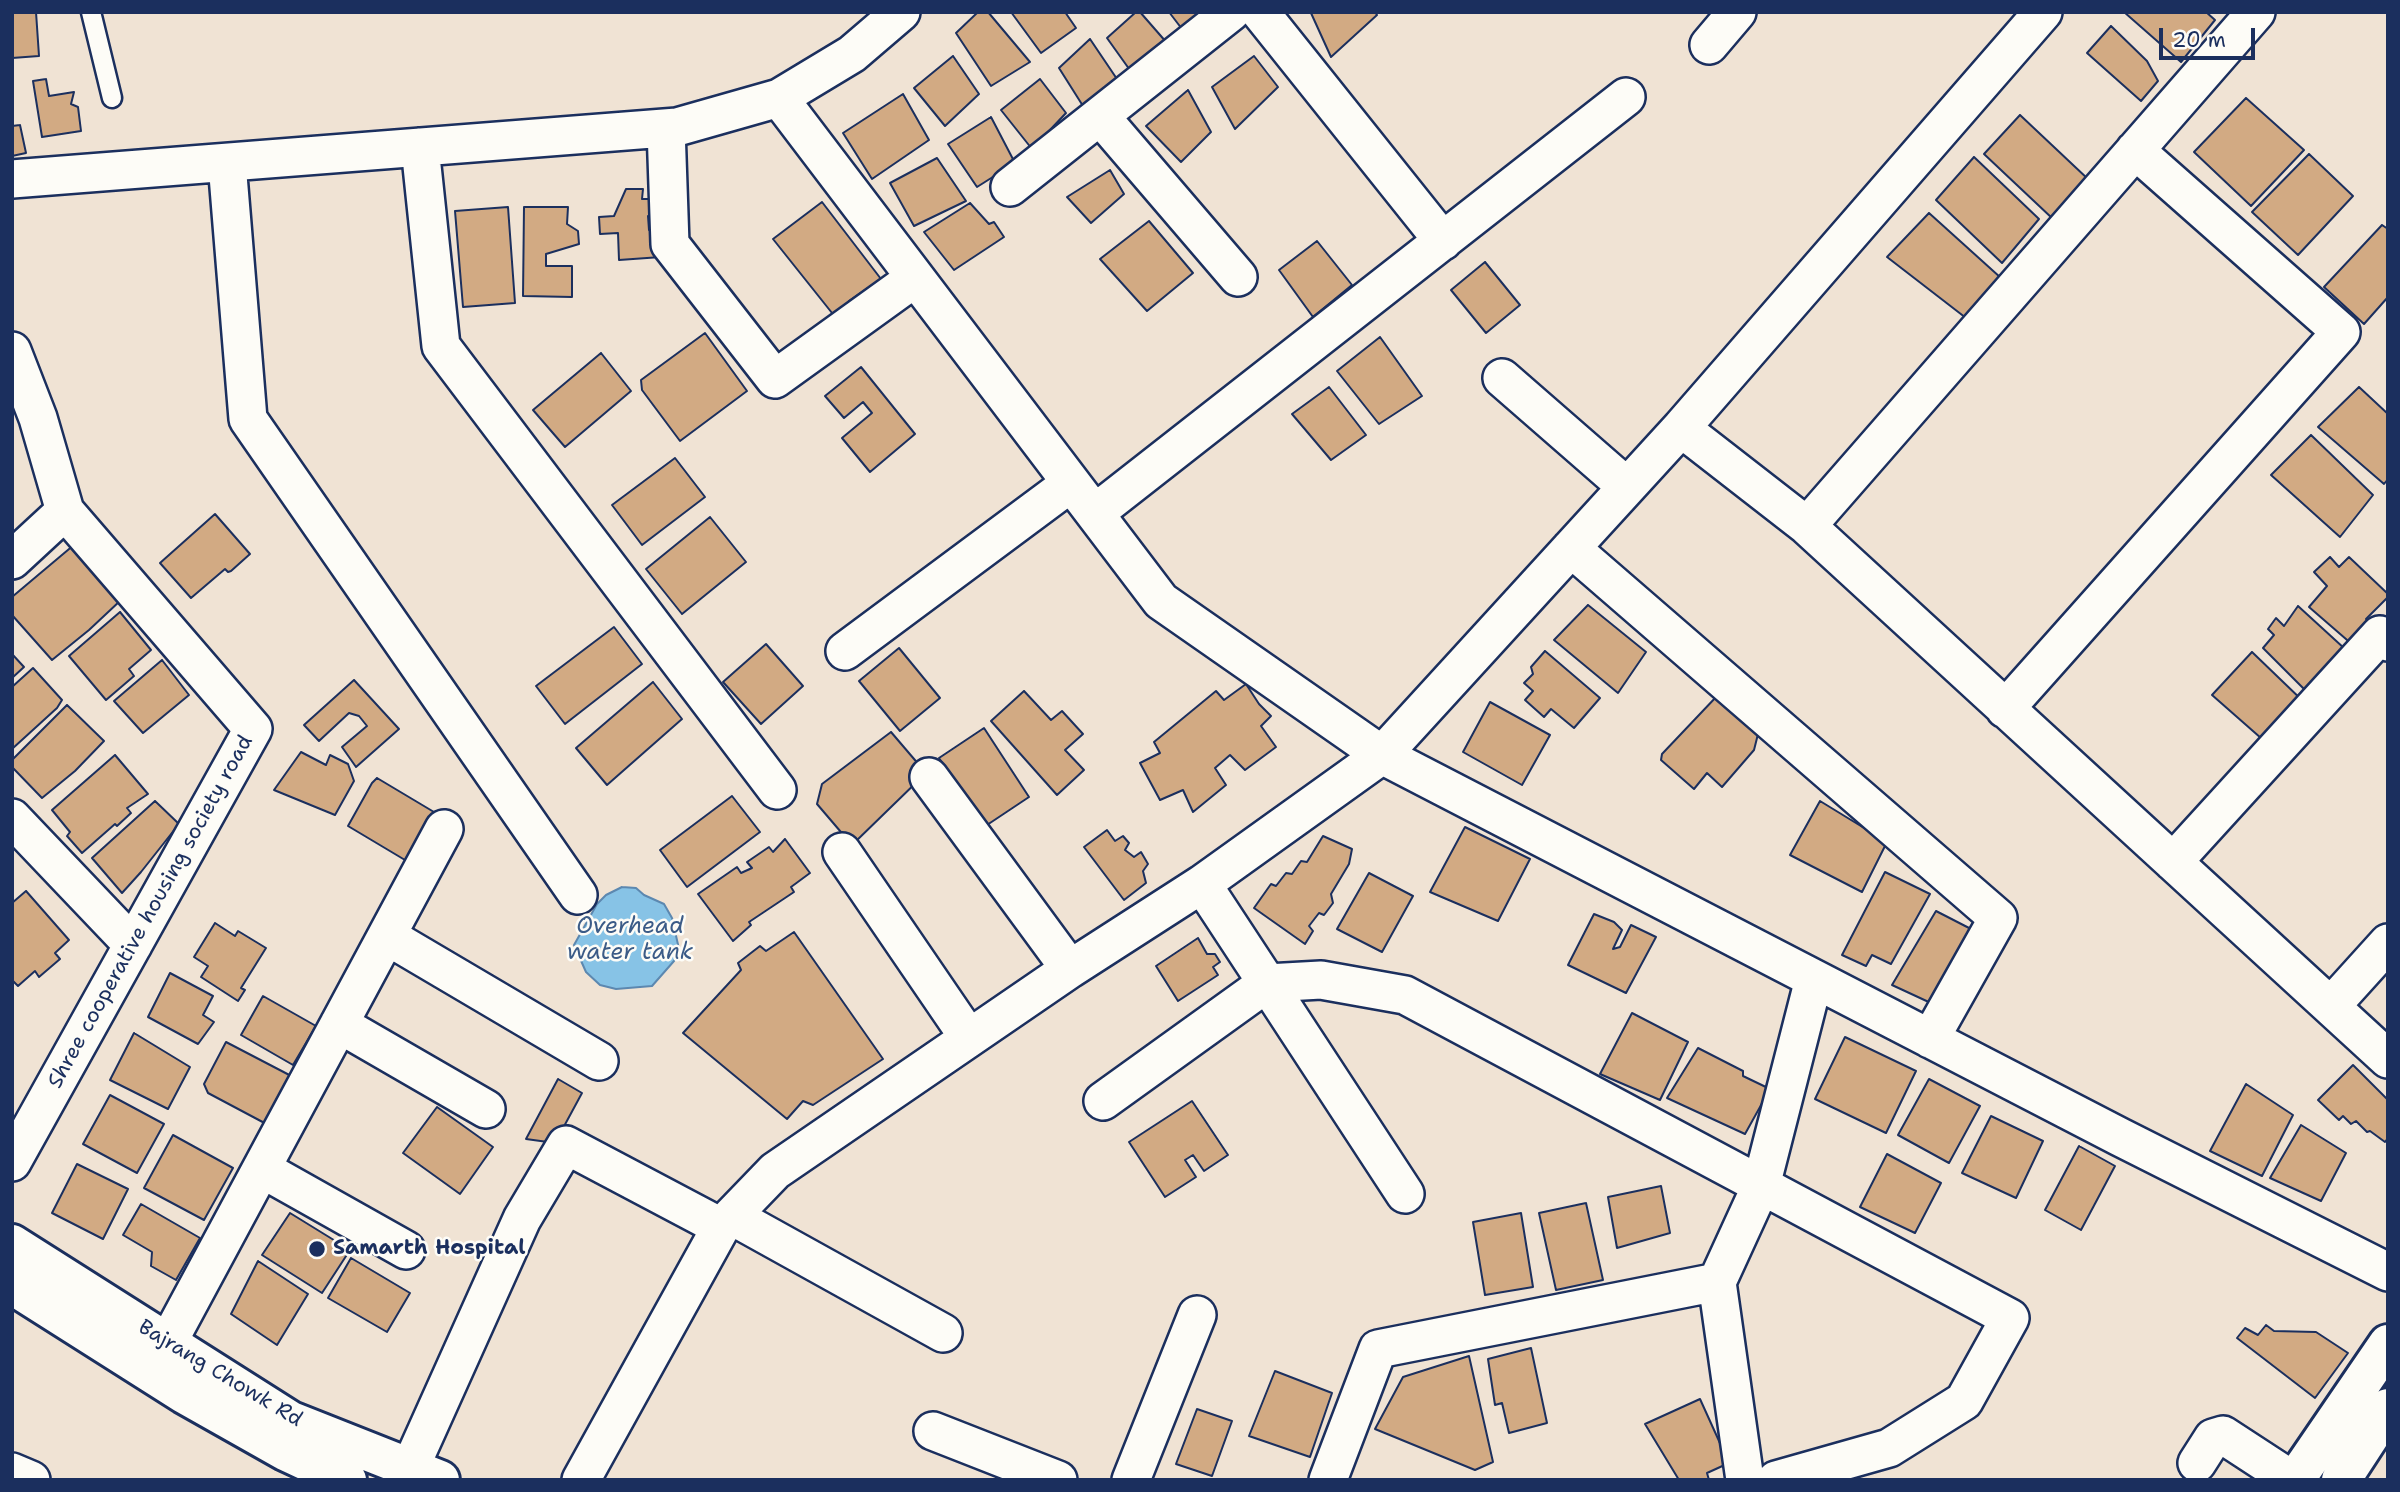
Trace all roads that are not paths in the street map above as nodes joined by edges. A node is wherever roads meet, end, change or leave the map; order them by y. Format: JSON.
{"nodes":[{"id":1,"x":91,"y":12,"type":"edge"},
{"id":2,"x":901,"y":12,"type":"edge"},
{"id":3,"x":1231,"y":12,"type":"edge"},
{"id":4,"x":1260,"y":12,"type":"edge"},
{"id":5,"x":1737,"y":12,"type":"edge"},
{"id":6,"x":2043,"y":12,"type":"edge"},
{"id":7,"x":2256,"y":12,"type":"edge"},
{"id":8,"x":1709,"y":45,"type":"dead end"},
{"id":9,"x":1626,"y":97,"type":"dead end"},
{"id":10,"x":112,"y":98,"type":"dead end"},
{"id":11,"x":779,"y":98,"type":"junction"},
{"id":12,"x":1101,"y":116,"type":"junction"},
{"id":13,"x":666,"y":128,"type":"junction"},
{"id":14,"x":420,"y":147,"type":"junction"},
{"id":15,"x":2135,"y":150,"type":"junction"},
{"id":16,"x":227,"y":163,"type":"junction"},
{"id":17,"x":12,"y":179,"type":"edge"},
{"id":18,"x":1010,"y":187,"type":"dead end"},
{"id":19,"x":1443,"y":241,"type":"junction"},
{"id":20,"x":1238,"y":277,"type":"dead end"},
{"id":21,"x":915,"y":278,"type":"junction"},
{"id":22,"x":12,"y":351,"type":"edge"},
{"id":23,"x":1502,"y":378,"type":"dead end"},
{"id":24,"x":1681,"y":428,"type":"junction"},
{"id":25,"x":1071,"y":483,"type":"junction"},
{"id":26,"x":1627,"y":487,"type":"junction"},
{"id":27,"x":65,"y":511,"type":"junction"},
{"id":28,"x":1094,"y":513,"type":"junction"},
{"id":29,"x":1807,"y":526,"type":"junction"},
{"id":30,"x":1571,"y":548,"type":"junction"},
{"id":31,"x":12,"y":560,"type":"edge"},
{"id":32,"x":2388,"y":642,"type":"edge"},
{"id":33,"x":845,"y":651,"type":"dead end"},
{"id":34,"x":2005,"y":709,"type":"junction"},
{"id":35,"x":1382,"y":755,"type":"junction"},
{"id":36,"x":929,"y":777,"type":"dead end"},
{"id":37,"x":777,"y":790,"type":"dead end"},
{"id":38,"x":444,"y":829,"type":"dead end"},
{"id":39,"x":20,"y":842,"type":"edge"},
{"id":40,"x":842,"y":852,"type":"dead end"},
{"id":41,"x":2173,"y":862,"type":"junction"},
{"id":42,"x":1202,"y":884,"type":"junction"},
{"id":43,"x":578,"y":895,"type":"dead end"},
{"id":44,"x":387,"y":936,"type":"junction"},
{"id":45,"x":2388,"y":943,"type":"edge"},
{"id":46,"x":133,"y":945,"type":"junction"},
{"id":47,"x":1070,"y":969,"type":"junction"},
{"id":48,"x":1814,"y":979,"type":"junction"},
{"id":49,"x":1267,"y":983,"type":"junction"},
{"id":50,"x":2330,"y":1006,"type":"junction"},
{"id":51,"x":339,"y":1024,"type":"junction"},
{"id":52,"x":970,"y":1038,"type":"junction"},
{"id":53,"x":1930,"y":1039,"type":"junction"},
{"id":54,"x":2388,"y":1059,"type":"edge"},
{"id":55,"x":599,"y":1061,"type":"dead end"},
{"id":56,"x":1103,"y":1101,"type":"dead end"},
{"id":57,"x":486,"y":1109,"type":"dead end"},
{"id":58,"x":12,"y":1162,"type":"edge"},
{"id":59,"x":262,"y":1168,"type":"junction"},
{"id":60,"x":1761,"y":1186,"type":"junction"},
{"id":61,"x":1405,"y":1194,"type":"dead end"},
{"id":62,"x":727,"y":1222,"type":"junction"},
{"id":63,"x":12,"y":1244,"type":"edge"},
{"id":64,"x":406,"y":1250,"type":"dead end"},
{"id":65,"x":2388,"y":1272,"type":"edge"},
{"id":66,"x":1717,"y":1282,"type":"junction"},
{"id":67,"x":12,"y":1285,"type":"edge"},
{"id":68,"x":1197,"y":1315,"type":"dead end"},
{"id":69,"x":943,"y":1333,"type":"dead end"},
{"id":70,"x":2388,"y":1344,"type":"edge"},
{"id":71,"x":160,"y":1358,"type":"junction"},
{"id":72,"x":2388,"y":1408,"type":"edge"},
{"id":73,"x":933,"y":1431,"type":"dead end"},
{"id":74,"x":2197,"y":1463,"type":"dead end"},
{"id":75,"x":12,"y":1472,"type":"edge"},
{"id":76,"x":404,"y":1472,"type":"edge"},
{"id":77,"x":31,"y":1480,"type":"edge"},
{"id":78,"x":347,"y":1480,"type":"edge"},
{"id":79,"x":581,"y":1480,"type":"edge"},
{"id":80,"x":1058,"y":1480,"type":"edge"},
{"id":81,"x":1131,"y":1480,"type":"edge"},
{"id":82,"x":1328,"y":1480,"type":"edge"},
{"id":83,"x":1745,"y":1480,"type":"edge"},
{"id":84,"x":1776,"y":1480,"type":"edge"},
{"id":85,"x":2294,"y":1480,"type":"edge"},
{"id":86,"x":2341,"y":1480,"type":"edge"}],
"edges":[{"from":1,"to":10,"type":"lane"},
{"from":2,"to":11,"type":"street"},
{"from":3,"to":12,"type":"street"},
{"from":4,"to":19,"type":"street"},
{"from":5,"to":8,"type":"street"},
{"from":6,"to":24,"type":"street"},
{"from":7,"to":15,"type":"street"},
{"from":9,"to":19,"type":"street"},
{"from":11,"to":13,"type":"street"},
{"from":11,"to":21,"type":"street"},
{"from":12,"to":18,"type":"street"},
{"from":12,"to":20,"type":"street"},
{"from":13,"to":14,"type":"street"},
{"from":13,"to":21,"type":"street"},
{"from":14,"to":16,"type":"street"},
{"from":14,"to":37,"type":"street"},
{"from":15,"to":29,"type":"street"},
{"from":15,"to":34,"type":"street"},
{"from":16,"to":17,"type":"street"},
{"from":16,"to":43,"type":"street"},
{"from":19,"to":28,"type":"street"},
{"from":21,"to":25,"type":"street"},
{"from":22,"to":27,"type":"street"},
{"from":23,"to":26,"type":"street"},
{"from":24,"to":26,"type":"street"},
{"from":24,"to":29,"type":"street"},
{"from":25,"to":28,"type":"street"},
{"from":25,"to":33,"type":"street"},
{"from":26,"to":30,"type":"street"},
{"from":27,"to":31,"type":"street"},
{"from":27,"to":46,"type":"street","name":"Shree cooperative housing society road"},
{"from":28,"to":35,"type":"street"},
{"from":29,"to":34,"type":"street"},
{"from":30,"to":35,"type":"street"},
{"from":30,"to":53,"type":"street"},
{"from":32,"to":41,"type":"street"},
{"from":34,"to":41,"type":"street"},
{"from":35,"to":42,"type":"street"},
{"from":35,"to":48,"type":"street"},
{"from":36,"to":47,"type":"street"},
{"from":38,"to":44,"type":"street"},
{"from":39,"to":46,"type":"street"},
{"from":40,"to":52,"type":"street"},
{"from":41,"to":50,"type":"street"},
{"from":42,"to":47,"type":"street"},
{"from":42,"to":49,"type":"street"},
{"from":44,"to":51,"type":"street"},
{"from":44,"to":55,"type":"street"},
{"from":45,"to":50,"type":"street"},
{"from":46,"to":58,"type":"street","name":"Shree cooperative housing society road"},
{"from":47,"to":52,"type":"street"},
{"from":48,"to":53,"type":"street"},
{"from":48,"to":60,"type":"street"},
{"from":49,"to":56,"type":"street"},
{"from":49,"to":60,"type":"street"},
{"from":49,"to":61,"type":"street"},
{"from":50,"to":54,"type":"street"},
{"from":51,"to":57,"type":"street"},
{"from":51,"to":59,"type":"street"},
{"from":52,"to":62,"type":"street"},
{"from":53,"to":65,"type":"street"},
{"from":59,"to":64,"type":"street"},
{"from":59,"to":71,"type":"street"},
{"from":60,"to":66,"type":"street"},
{"from":60,"to":84,"type":"street"},
{"from":62,"to":69,"type":"street"},
{"from":62,"to":76,"type":"street"},
{"from":62,"to":79,"type":"street"},
{"from":63,"to":71,"type":"street","name":"Bajrang Chowk Rd"},
{"from":66,"to":82,"type":"street"},
{"from":66,"to":83,"type":"street"},
{"from":67,"to":71,"type":"street","name":"Bajrang Chowk Rd"},
{"from":68,"to":81,"type":"street"},
{"from":70,"to":85,"type":"street"},
{"from":71,"to":76,"type":"street","name":"Bajrang Chowk Rd"},
{"from":71,"to":78,"type":"street","name":"Bajrang Chowk Rd"},
{"from":72,"to":86,"type":"street"},
{"from":73,"to":80,"type":"street"},
{"from":74,"to":85,"type":"street"},
{"from":75,"to":77,"type":"street"}]}
